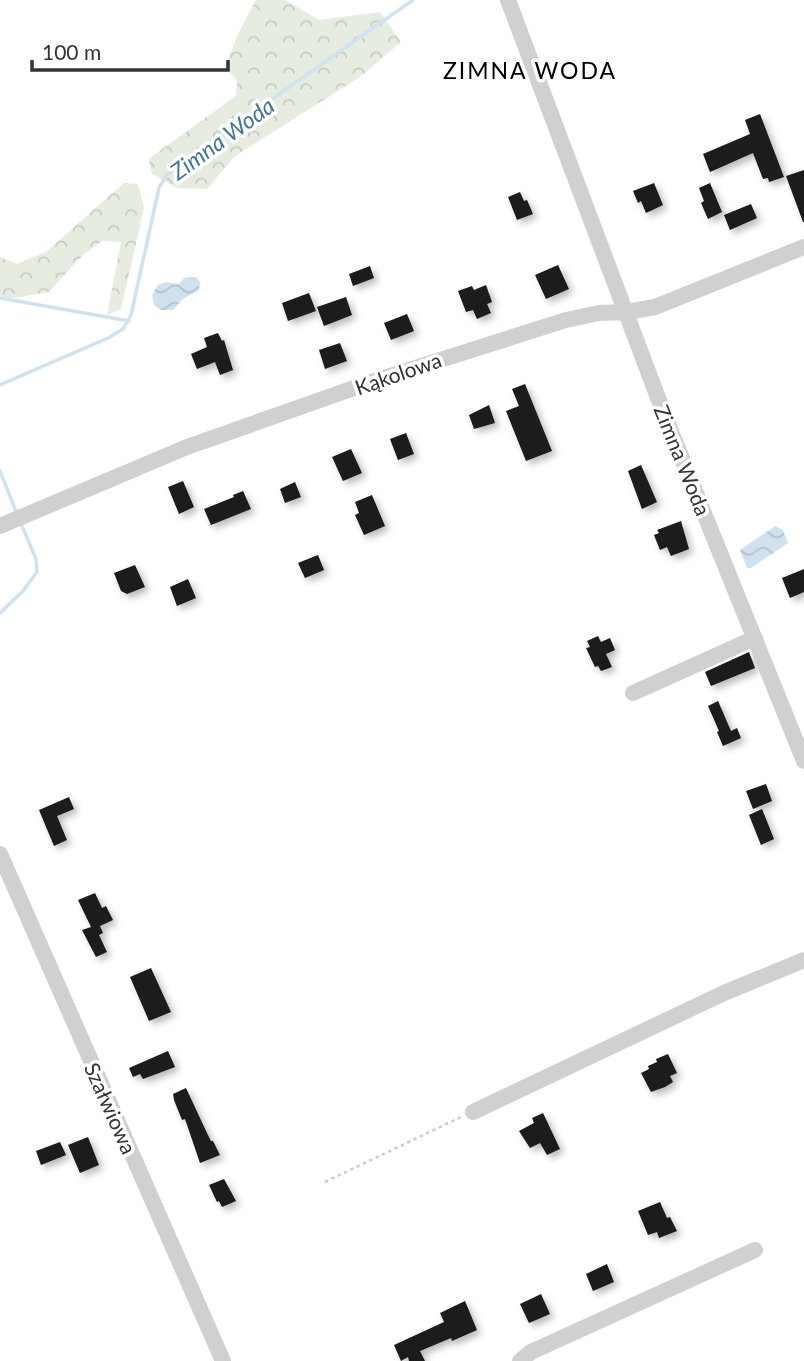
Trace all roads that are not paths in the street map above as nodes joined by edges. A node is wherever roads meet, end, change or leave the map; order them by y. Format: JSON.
{"nodes":[{"id":1,"x":508,"y":0,"type":"edge"},
{"id":2,"x":804,"y":247,"type":"edge"},
{"id":3,"x":627,"y":312,"type":"junction"},
{"id":4,"x":13,"y":521,"type":"edge"},
{"id":5,"x":755,"y":638,"type":"junction"},
{"id":6,"x":633,"y":694,"type":"dead end"},
{"id":7,"x":804,"y":761,"type":"edge"},
{"id":8,"x":0,"y":854,"type":"edge"},
{"id":9,"x":804,"y":960,"type":"edge"},
{"id":10,"x":473,"y":1112,"type":"road end"},
{"id":11,"x":755,"y":1250,"type":"dead end"},
{"id":12,"x":223,"y":1361,"type":"edge"},
{"id":13,"x":520,"y":1361,"type":"edge"}],
"edges":[{"from":1,"to":3,"type":"street","name":"Zimna Woda"},
{"from":2,"to":3,"type":"street","name":"Kąkolowa"},
{"from":3,"to":4,"type":"street","name":"Kąkolowa"},
{"from":3,"to":5,"type":"street","name":"Zimna Woda"},
{"from":5,"to":6,"type":"street"},
{"from":5,"to":7,"type":"street","name":"Zimna Woda"},
{"from":8,"to":12,"type":"street","name":"Szałwiowa"},
{"from":9,"to":10,"type":"street"},
{"from":11,"to":13,"type":"street"}]}
